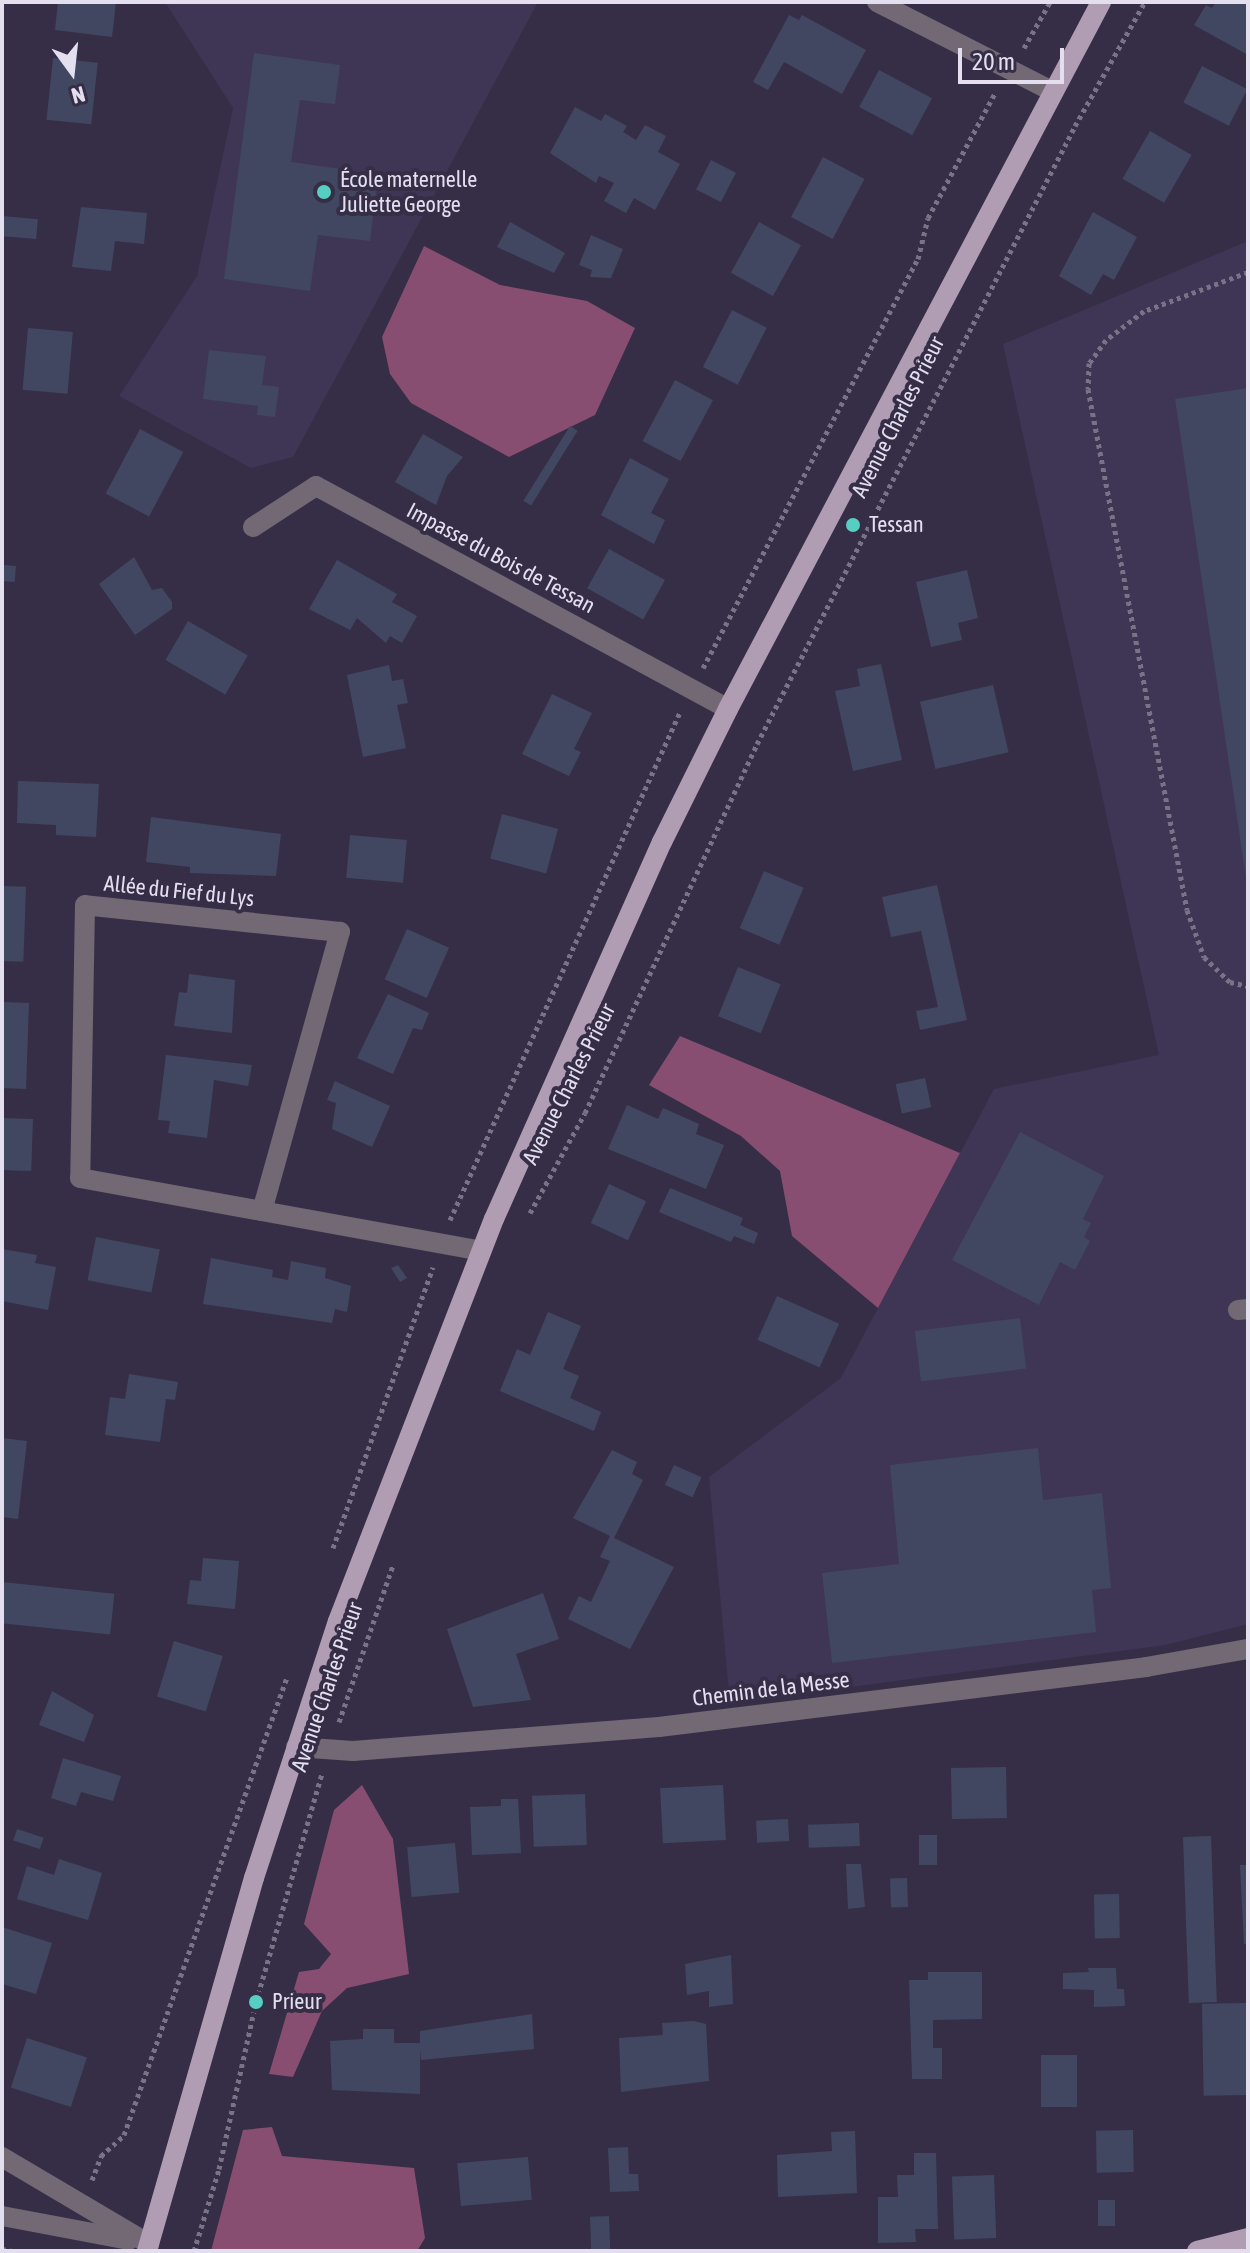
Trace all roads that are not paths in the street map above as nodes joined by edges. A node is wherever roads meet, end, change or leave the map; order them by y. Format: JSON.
{"nodes":[{"id":1,"x":877,"y":2,"type":"edge"},
{"id":2,"x":1101,"y":2,"type":"edge"},
{"id":3,"x":1052,"y":91,"type":"junction"},
{"id":4,"x":253,"y":527,"type":"dead end"},
{"id":5,"x":728,"y":709,"type":"junction"},
{"id":6,"x":262,"y":1211,"type":"junction"},
{"id":7,"x":481,"y":1251,"type":"junction"},
{"id":8,"x":1248,"y":1649,"type":"edge"},
{"id":9,"x":296,"y":1747,"type":"junction"},
{"id":10,"x":2,"y":2157,"type":"edge"},
{"id":11,"x":2,"y":2216,"type":"edge"},
{"id":12,"x":1248,"y":2238,"type":"edge"},
{"id":13,"x":148,"y":2248,"type":"edge"},
{"id":14,"x":1197,"y":2251,"type":"edge"}],
"edges":[{"from":1,"to":3,"type":"street"},
{"from":2,"to":3,"type":"main road","name":"Avenue Charles Prieur"},
{"from":3,"to":5,"type":"main road","name":"Avenue Charles Prieur"},
{"from":4,"to":5,"type":"street","name":"Impasse du Bois de Tessan"},
{"from":5,"to":7,"type":"main road","name":"Avenue Charles Prieur"},
{"from":6,"to":6,"type":"street","name":"Allée du Fief du Lys"},
{"from":6,"to":7,"type":"street","name":"Allée du Fief du Lys"},
{"from":7,"to":9,"type":"main road","name":"Avenue Charles Prieur"},
{"from":8,"to":9,"type":"street","name":"Chemin de la Messe"},
{"from":9,"to":13,"type":"main road","name":"Avenue Charles Prieur"},
{"from":10,"to":13,"type":"street"},
{"from":11,"to":13,"type":"street"},
{"from":12,"to":14,"type":"main road"}]}
